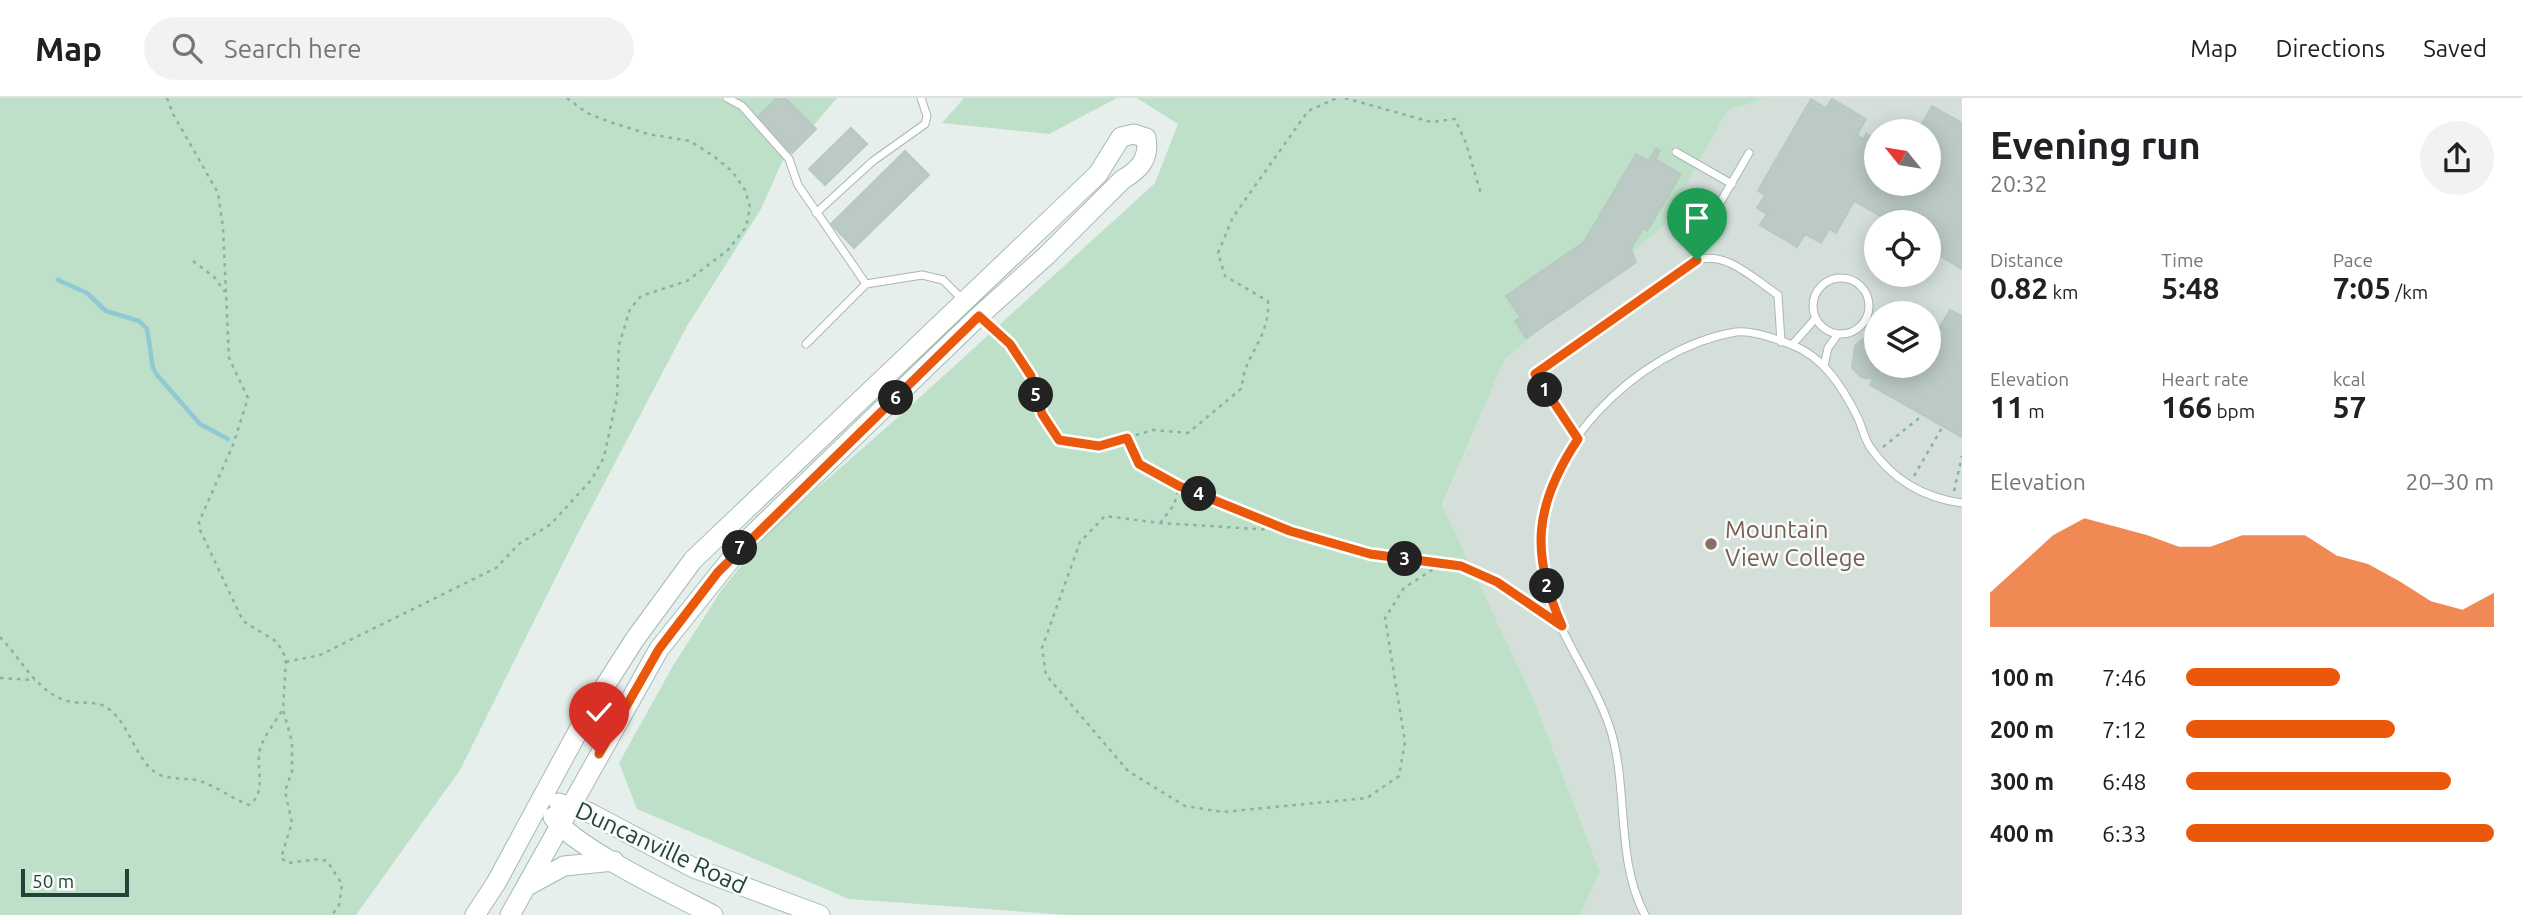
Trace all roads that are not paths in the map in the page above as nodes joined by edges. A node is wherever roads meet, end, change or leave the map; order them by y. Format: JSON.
{"nodes":[{"id":1,"x":727,"y":98,"type":"edge"},
{"id":2,"x":921,"y":98,"type":"edge"},
{"id":3,"x":1675,"y":152,"type":"dead end"},
{"id":4,"x":1749,"y":153,"type":"dead end"},
{"id":5,"x":1732,"y":184,"type":"junction"},
{"id":6,"x":816,"y":213,"type":"junction"},
{"id":7,"x":1697,"y":260,"type":"junction"},
{"id":8,"x":866,"y":284,"type":"junction"},
{"id":9,"x":964,"y":301,"type":"junction"},
{"id":10,"x":979,"y":316,"type":"junction"},
{"id":11,"x":1815,"y":318,"type":"junction"},
{"id":12,"x":1838,"y":334,"type":"junction"},
{"id":13,"x":1781,"y":342,"type":"junction"},
{"id":14,"x":806,"y":344,"type":"dead end"},
{"id":15,"x":1792,"y":345,"type":"junction"},
{"id":16,"x":1824,"y":366,"type":"junction"},
{"id":17,"x":1578,"y":439,"type":"junction"},
{"id":18,"x":1962,"y":503,"type":"edge"},
{"id":19,"x":589,"y":711,"type":"junction"},
{"id":20,"x":615,"y":724,"type":"junction"},
{"id":21,"x":540,"y":799,"type":"junction"},
{"id":22,"x":571,"y":805,"type":"junction"},
{"id":23,"x":560,"y":826,"type":"junction"},
{"id":24,"x":614,"y":861,"type":"junction"},
{"id":25,"x":528,"y":886,"type":"junction"},
{"id":26,"x":475,"y":915,"type":"edge"},
{"id":27,"x":509,"y":915,"type":"edge"},
{"id":28,"x":713,"y":915,"type":"edge"},
{"id":29,"x":820,"y":915,"type":"edge"},
{"id":30,"x":1645,"y":915,"type":"edge"}],
"edges":[{"from":1,"to":6,"type":"lane"},
{"from":2,"to":6,"type":"lane"},
{"from":3,"to":5,"type":"lane"},
{"from":4,"to":5,"type":"lane"},
{"from":5,"to":7,"type":"lane"},
{"from":6,"to":8,"type":"lane"},
{"from":7,"to":13,"type":"lane"},
{"from":7,"to":17,"type":"lane"},
{"from":8,"to":9,"type":"lane"},
{"from":8,"to":14,"type":"lane"},
{"from":9,"to":10,"type":"lane"},
{"from":9,"to":10,"type":"street"},
{"from":9,"to":19,"type":"street"},
{"from":10,"to":20,"type":"street"},
{"from":11,"to":12,"type":"lane"},
{"from":11,"to":12,"type":"lane"},
{"from":11,"to":15,"type":"lane"},
{"from":12,"to":16,"type":"lane"},
{"from":13,"to":15,"type":"lane"},
{"from":13,"to":17,"type":"lane"},
{"from":15,"to":16,"type":"lane"},
{"from":16,"to":18,"type":"lane"},
{"from":17,"to":30,"type":"lane"},
{"from":19,"to":20,"type":"street"},
{"from":19,"to":21,"type":"street"},
{"from":20,"to":22,"type":"street"},
{"from":21,"to":22,"type":"street","name":"Duncanville Road"},
{"from":21,"to":23,"type":"street","name":"Duncanville Road"},
{"from":21,"to":26,"type":"street"},
{"from":22,"to":23,"type":"street"},
{"from":22,"to":29,"type":"street","name":"Duncanville Road"},
{"from":23,"to":24,"type":"street","name":"Duncanville Road"},
{"from":23,"to":25,"type":"street"},
{"from":24,"to":25,"type":"street"},
{"from":24,"to":28,"type":"street","name":"Duncanville Road"},
{"from":25,"to":27,"type":"street"}]}
